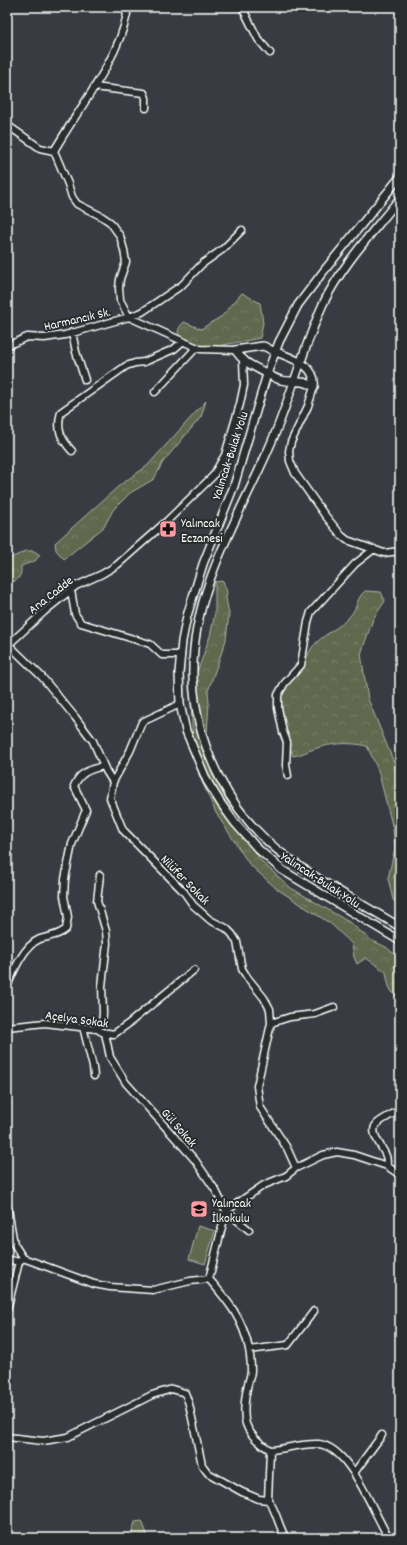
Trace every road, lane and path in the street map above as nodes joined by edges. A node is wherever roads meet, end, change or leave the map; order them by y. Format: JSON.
{"nodes":[{"id":1,"x":123,"y":7,"type":"edge"},
{"id":2,"x":242,"y":7,"type":"edge"},
{"id":3,"x":270,"y":53,"type":"dead end"},
{"id":4,"x":94,"y":87,"type":"junction"},
{"id":5,"x":146,"y":108,"type":"dead end"},
{"id":6,"x":7,"y":125,"type":"edge"},
{"id":7,"x":54,"y":151,"type":"junction"},
{"id":8,"x":400,"y":177,"type":"edge"},
{"id":9,"x":400,"y":198,"type":"edge"},
{"id":10,"x":242,"y":230,"type":"dead end"},
{"id":11,"x":129,"y":317,"type":"junction"},
{"id":12,"x":72,"y":332,"type":"junction"},
{"id":13,"x":182,"y":342,"type":"junction"},
{"id":14,"x":7,"y":346,"type":"edge"},
{"id":15,"x":196,"y":348,"type":"junction"},
{"id":16,"x":235,"y":350,"type":"junction"},
{"id":17,"x":275,"y":352,"type":"junction"},
{"id":18,"x":243,"y":360,"type":"junction"},
{"id":19,"x":300,"y":362,"type":"junction"},
{"id":20,"x":267,"y":374,"type":"junction"},
{"id":21,"x":85,"y":380,"type":"dead end"},
{"id":22,"x":294,"y":381,"type":"junction"},
{"id":23,"x":314,"y":387,"type":"junction"},
{"id":24,"x":155,"y":392,"type":"dead end"},
{"id":25,"x":72,"y":451,"type":"dead end"},
{"id":26,"x":374,"y":549,"type":"junction"},
{"id":27,"x":400,"y":552,"type":"edge"},
{"id":28,"x":71,"y":590,"type":"junction"},
{"id":29,"x":8,"y":645,"type":"edge"},
{"id":30,"x":181,"y":655,"type":"junction"},
{"id":31,"x":180,"y":704,"type":"junction"},
{"id":32,"x":103,"y":766,"type":"junction"},
{"id":33,"x":288,"y":776,"type":"dead end"},
{"id":34,"x":113,"y":782,"type":"junction"},
{"id":35,"x":100,"y":875,"type":"dead end"},
{"id":36,"x":400,"y":927,"type":"edge"},
{"id":37,"x":400,"y":941,"type":"edge"},
{"id":38,"x":194,"y":970,"type":"dead end"},
{"id":39,"x":7,"y":987,"type":"edge"},
{"id":40,"x":334,"y":1006,"type":"dead end"},
{"id":41,"x":271,"y":1023,"type":"junction"},
{"id":42,"x":7,"y":1027,"type":"edge"},
{"id":43,"x":83,"y":1028,"type":"junction"},
{"id":44,"x":97,"y":1029,"type":"junction"},
{"id":45,"x":105,"y":1032,"type":"junction"},
{"id":46,"x":94,"y":1076,"type":"dead end"},
{"id":47,"x":400,"y":1110,"type":"edge"},
{"id":48,"x":387,"y":1166,"type":"junction"},
{"id":49,"x":296,"y":1168,"type":"junction"},
{"id":50,"x":400,"y":1175,"type":"edge"},
{"id":51,"x":7,"y":1203,"type":"edge"},
{"id":52,"x":226,"y":1211,"type":"junction"},
{"id":53,"x":249,"y":1230,"type":"dead end"},
{"id":54,"x":7,"y":1259,"type":"edge"},
{"id":55,"x":21,"y":1260,"type":"junction"},
{"id":56,"x":208,"y":1279,"type":"junction"},
{"id":57,"x":7,"y":1310,"type":"edge"},
{"id":58,"x":314,"y":1311,"type":"dead end"},
{"id":59,"x":249,"y":1350,"type":"junction"},
{"id":60,"x":382,"y":1436,"type":"dead end"},
{"id":61,"x":7,"y":1437,"type":"edge"},
{"id":62,"x":270,"y":1450,"type":"junction"},
{"id":63,"x":354,"y":1473,"type":"junction"},
{"id":64,"x":268,"y":1500,"type":"junction"},
{"id":65,"x":286,"y":1538,"type":"edge"},
{"id":66,"x":389,"y":1538,"type":"edge"}],
"edges":[{"from":1,"to":4,"type":"street"},
{"from":2,"to":3,"type":"street"},
{"from":4,"to":5,"type":"street"},
{"from":4,"to":7,"type":"street"},
{"from":6,"to":7,"type":"street"},
{"from":7,"to":11,"type":"street"},
{"from":8,"to":17,"type":"main road","name":"Yalıncak-Bulak Yolu"},
{"from":9,"to":19,"type":"main road","name":"Yalıncak-Bulak Yolu"},
{"from":10,"to":11,"type":"street","name":"Harmancık Sk."},
{"from":11,"to":12,"type":"street","name":"Harmancık Sk."},
{"from":11,"to":13,"type":"street"},
{"from":12,"to":14,"type":"street","name":"Harmancık Sk."},
{"from":12,"to":21,"type":"street"},
{"from":13,"to":15,"type":"street"},
{"from":13,"to":25,"type":"street"},
{"from":15,"to":16,"type":"street"},
{"from":15,"to":24,"type":"street"},
{"from":16,"to":17,"type":"main road"},
{"from":16,"to":18,"type":"main road"},
{"from":17,"to":19,"type":"main road"},
{"from":17,"to":20,"type":"main road","name":"Yalıncak-Bulak Yolu"},
{"from":18,"to":20,"type":"main road"},
{"from":18,"to":28,"type":"street","name":"Ana Cadde"},
{"from":19,"to":22,"type":"main road","name":"Yalıncak-Bulak Yolu"},
{"from":19,"to":23,"type":"main road"},
{"from":20,"to":22,"type":"main road"},
{"from":20,"to":30,"type":"main road","name":"Yalıncak-Bulak Yolu"},
{"from":22,"to":23,"type":"main road"},
{"from":22,"to":36,"type":"main road","name":"Yalıncak-Bulak Yolu"},
{"from":23,"to":26,"type":"street"},
{"from":26,"to":27,"type":"street"},
{"from":26,"to":33,"type":"street"},
{"from":28,"to":29,"type":"street","name":"Ana Cadde"},
{"from":28,"to":30,"type":"street"},
{"from":29,"to":32,"type":"street"},
{"from":30,"to":31,"type":"main road","name":"Yalıncak-Bulak Yolu"},
{"from":31,"to":34,"type":"street"},
{"from":31,"to":37,"type":"main road","name":"Yalıncak-Bulak Yolu"},
{"from":32,"to":34,"type":"street"},
{"from":32,"to":39,"type":"street"},
{"from":34,"to":41,"type":"street","name":"Nilüfer Sokak"},
{"from":35,"to":44,"type":"street"},
{"from":38,"to":45,"type":"street","name":"Açelya Sokak"},
{"from":40,"to":41,"type":"street"},
{"from":41,"to":49,"type":"street","name":"Nilüfer Sokak"},
{"from":42,"to":43,"type":"street","name":"Açelya Sokak"},
{"from":43,"to":44,"type":"street","name":"Açelya Sokak"},
{"from":43,"to":46,"type":"street"},
{"from":44,"to":45,"type":"street","name":"Açelya Sokak"},
{"from":45,"to":52,"type":"street","name":"Gül Sokak"},
{"from":47,"to":48,"type":"street"},
{"from":48,"to":49,"type":"street"},
{"from":48,"to":50,"type":"street"},
{"from":49,"to":52,"type":"street"},
{"from":51,"to":55,"type":"street"},
{"from":52,"to":53,"type":"street","name":"Gül Sokak"},
{"from":52,"to":56,"type":"street"},
{"from":54,"to":55,"type":"street"},
{"from":55,"to":56,"type":"street"},
{"from":55,"to":57,"type":"street"},
{"from":56,"to":59,"type":"street"},
{"from":58,"to":59,"type":"street"},
{"from":59,"to":62,"type":"street"},
{"from":60,"to":63,"type":"street"},
{"from":61,"to":64,"type":"street"},
{"from":62,"to":63,"type":"street"},
{"from":62,"to":64,"type":"street"},
{"from":63,"to":66,"type":"street"},
{"from":64,"to":65,"type":"street"}]}
